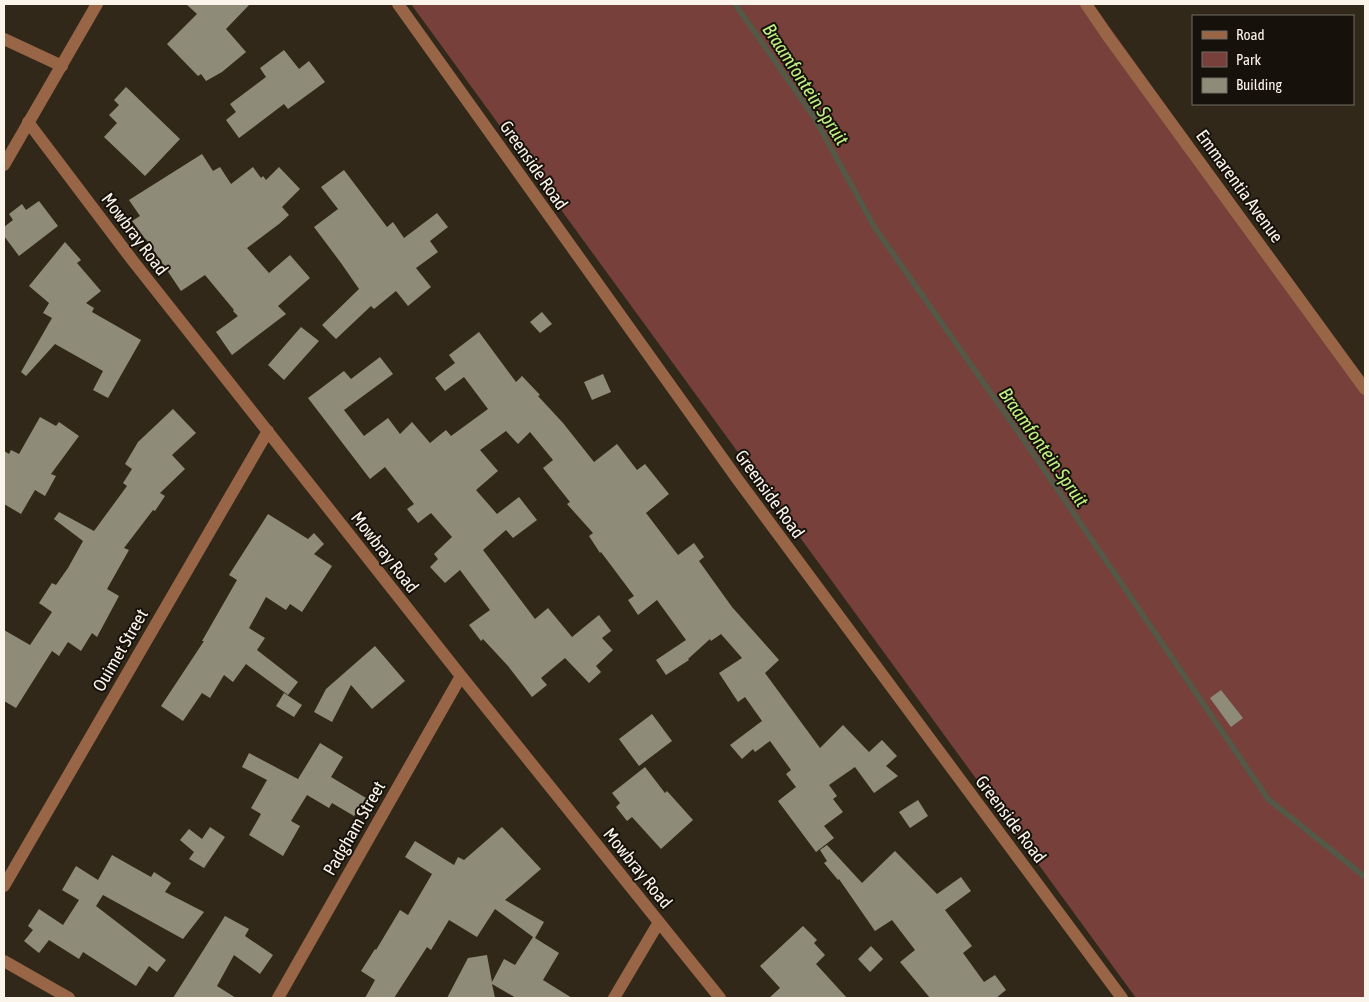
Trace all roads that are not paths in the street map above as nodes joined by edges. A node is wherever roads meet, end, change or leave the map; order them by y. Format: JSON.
{"nodes":[{"id":1,"x":97,"y":4,"type":"edge"},
{"id":2,"x":398,"y":4,"type":"edge"},
{"id":3,"x":1086,"y":4,"type":"edge"},
{"id":4,"x":4,"y":40,"type":"edge"},
{"id":5,"x":62,"y":66,"type":"junction"},
{"id":6,"x":28,"y":122,"type":"junction"},
{"id":7,"x":4,"y":164,"type":"edge"},
{"id":8,"x":1365,"y":389,"type":"edge"},
{"id":9,"x":268,"y":431,"type":"junction"},
{"id":10,"x":461,"y":676,"type":"junction"},
{"id":11,"x":4,"y":886,"type":"edge"},
{"id":12,"x":659,"y":922,"type":"junction"},
{"id":13,"x":4,"y":960,"type":"edge"},
{"id":14,"x":70,"y":998,"type":"edge"},
{"id":15,"x":278,"y":998,"type":"edge"},
{"id":16,"x":614,"y":998,"type":"edge"},
{"id":17,"x":720,"y":998,"type":"edge"},
{"id":18,"x":1122,"y":998,"type":"edge"}],
"edges":[{"from":1,"to":5,"type":"street"},
{"from":2,"to":18,"type":"street","name":"Greenside Road"},
{"from":3,"to":8,"type":"street","name":"Emmarentia Avenue"},
{"from":4,"to":5,"type":"street"},
{"from":5,"to":6,"type":"street"},
{"from":6,"to":7,"type":"street"},
{"from":6,"to":9,"type":"street","name":"Mowbray Road"},
{"from":9,"to":10,"type":"street","name":"Mowbray Road"},
{"from":9,"to":11,"type":"street","name":"Ouimet Street"},
{"from":10,"to":12,"type":"street","name":"Mowbray Road"},
{"from":10,"to":15,"type":"street","name":"Padgham Street"},
{"from":12,"to":16,"type":"street"},
{"from":12,"to":17,"type":"street","name":"Mowbray Road"},
{"from":13,"to":14,"type":"street"}]}
